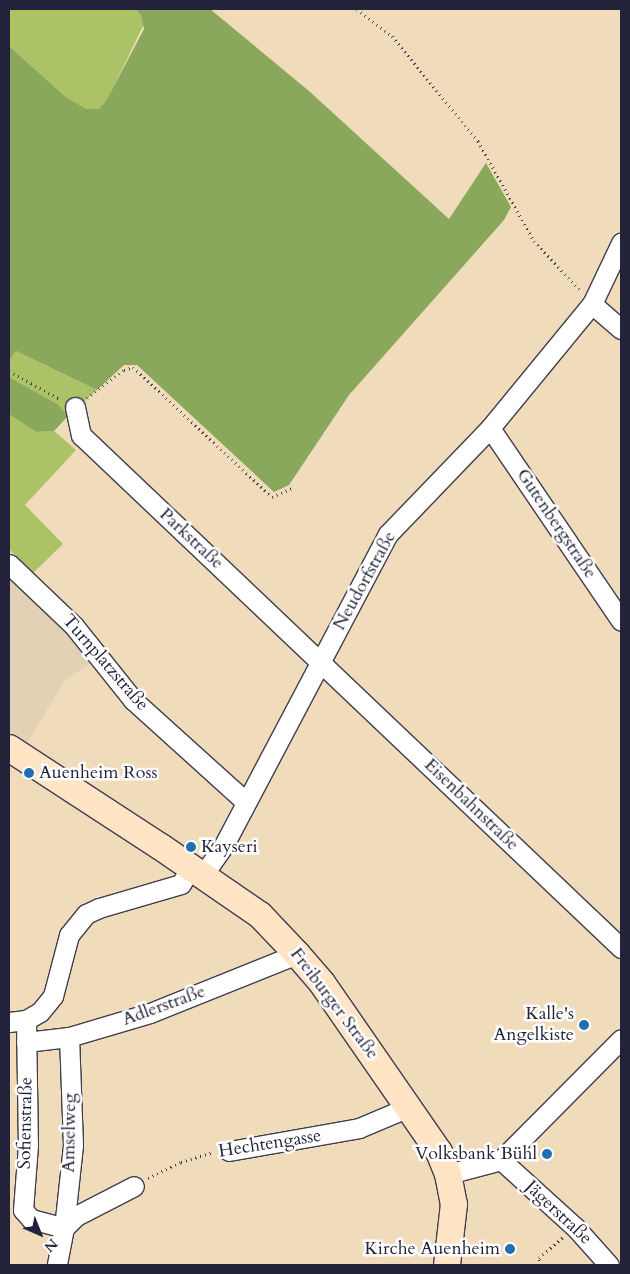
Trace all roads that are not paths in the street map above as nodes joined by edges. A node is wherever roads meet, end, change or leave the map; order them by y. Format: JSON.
{"nodes":[{"id":1,"x":621,"y":243,"type":"edge"},
{"id":2,"x":592,"y":304,"type":"junction"},
{"id":3,"x":621,"y":330,"type":"edge"},
{"id":4,"x":75,"y":407,"type":"road end"},
{"id":5,"x":490,"y":428,"type":"junction"},
{"id":6,"x":9,"y":564,"type":"edge"},
{"id":7,"x":621,"y":621,"type":"edge"},
{"id":8,"x":321,"y":662,"type":"junction"},
{"id":9,"x":9,"y":748,"type":"edge"},
{"id":10,"x":246,"y":802,"type":"junction"},
{"id":11,"x":197,"y":871,"type":"junction"},
{"id":12,"x":621,"y":948,"type":"edge"},
{"id":13,"x":298,"y":954,"type":"junction"},
{"id":14,"x":18,"y":1021,"type":"edge"},
{"id":15,"x":69,"y":1037,"type":"junction"},
{"id":16,"x":621,"y":1038,"type":"edge"},
{"id":17,"x":26,"y":1042,"type":"junction"},
{"id":18,"x":409,"y":1107,"type":"junction"},
{"id":19,"x":230,"y":1151,"type":"road end"},
{"id":20,"x":501,"y":1160,"type":"junction"},
{"id":21,"x":448,"y":1174,"type":"junction"},
{"id":22,"x":134,"y":1186,"type":"road end"},
{"id":23,"x":64,"y":1228,"type":"junction"},
{"id":24,"x":57,"y":1265,"type":"edge"},
{"id":25,"x":447,"y":1265,"type":"edge"},
{"id":26,"x":609,"y":1265,"type":"edge"}],
"edges":[{"from":1,"to":2,"type":"street","name":"Neudorfstraße"},
{"from":2,"to":3,"type":"street"},
{"from":2,"to":5,"type":"street","name":"Neudorfstraße"},
{"from":4,"to":8,"type":"street","name":"Parkstraße"},
{"from":5,"to":7,"type":"street","name":"Gutenbergstraße"},
{"from":5,"to":8,"type":"street","name":"Neudorfstraße"},
{"from":6,"to":10,"type":"street","name":"Turnplatzstraße"},
{"from":8,"to":10,"type":"street","name":"Neudorfstraße"},
{"from":8,"to":12,"type":"street","name":"Eisenbahnstraße"},
{"from":9,"to":11,"type":"street","name":"Freiburger Straße"},
{"from":10,"to":11,"type":"street","name":"Neudorfstraße"},
{"from":11,"to":13,"type":"street","name":"Freiburger Straße"},
{"from":11,"to":14,"type":"street","name":"Neudorfstraße"},
{"from":13,"to":15,"type":"street","name":"Adlerstraße"},
{"from":13,"to":18,"type":"street","name":"Freiburger Straße"},
{"from":14,"to":17,"type":"street","name":"Sofienstraße"},
{"from":15,"to":17,"type":"street","name":"Adlerstraße"},
{"from":15,"to":23,"type":"street","name":"Amselweg"},
{"from":16,"to":20,"type":"street"},
{"from":17,"to":23,"type":"street","name":"Sofienstraße"},
{"from":18,"to":19,"type":"street","name":"Hechtengasse"},
{"from":18,"to":21,"type":"street","name":"Freiburger Straße"},
{"from":20,"to":21,"type":"street"},
{"from":20,"to":26,"type":"street","name":"Jägerstraße"},
{"from":21,"to":25,"type":"street","name":"Freiburger Straße"},
{"from":22,"to":23,"type":"street"},
{"from":23,"to":24,"type":"street"}]}
